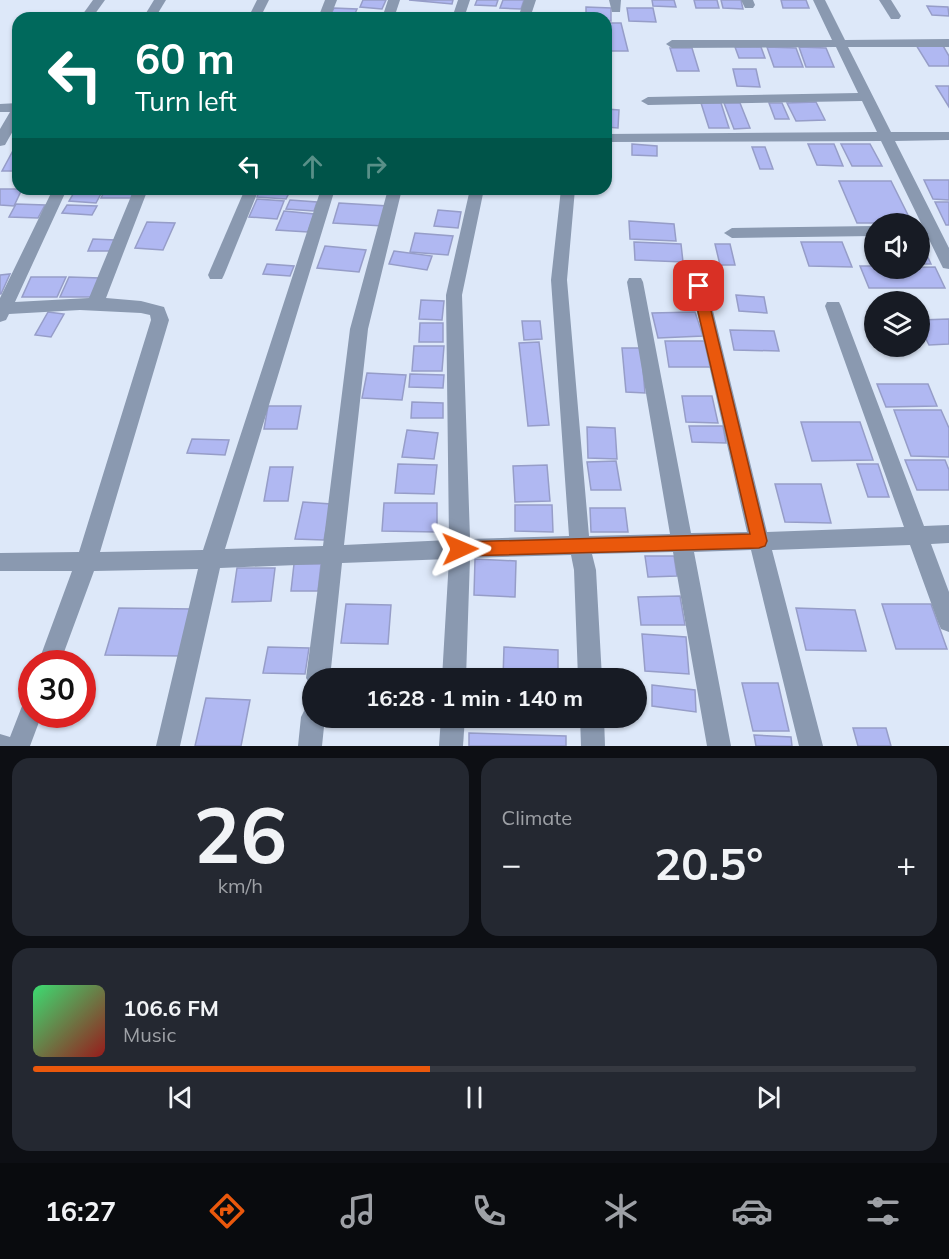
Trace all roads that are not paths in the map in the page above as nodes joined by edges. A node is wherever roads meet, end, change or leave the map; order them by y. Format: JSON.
{"nodes":[{"id":1,"x":819,"y":0,"type":"edge"},
{"id":2,"x":885,"y":0,"type":"edge"},
{"id":3,"x":895,"y":16,"type":"dead end"},
{"id":4,"x":839,"y":42,"type":"junction"},
{"id":5,"x":949,"y":43,"type":"edge"},
{"id":6,"x":672,"y":44,"type":"dead end"},
{"id":7,"x":867,"y":97,"type":"junction"},
{"id":8,"x":648,"y":101,"type":"dead end"},
{"id":9,"x":12,"y":119,"type":"edge"},
{"id":10,"x":949,"y":136,"type":"edge"},
{"id":11,"x":887,"y":137,"type":"junction"},
{"id":12,"x":612,"y":138,"type":"edge"},
{"id":13,"x":0,"y":142,"type":"edge"},
{"id":14,"x":57,"y":195,"type":"edge"},
{"id":15,"x":139,"y":195,"type":"edge"},
{"id":16,"x":249,"y":195,"type":"edge"},
{"id":17,"x":326,"y":195,"type":"edge"},
{"id":18,"x":393,"y":195,"type":"edge"},
{"id":19,"x":476,"y":195,"type":"edge"},
{"id":20,"x":567,"y":195,"type":"edge"},
{"id":21,"x":919,"y":213,"type":"edge"},
{"id":22,"x":949,"y":230,"type":"edge"},
{"id":23,"x":864,"y":231,"type":"edge"},
{"id":24,"x":930,"y":231,"type":"edge"},
{"id":25,"x":732,"y":233,"type":"dead end"},
{"id":26,"x":930,"y":237,"type":"edge"},
{"id":27,"x":949,"y":264,"type":"edge"},
{"id":28,"x":216,"y":275,"type":"dead end"},
{"id":29,"x":635,"y":282,"type":"dead end"},
{"id":30,"x":699,"y":286,"type":"dead end"},
{"id":31,"x":95,"y":305,"type":"junction"},
{"id":32,"x":833,"y":306,"type":"dead end"},
{"id":33,"x":1,"y":311,"type":"edge"},
{"id":34,"x":949,"y":534,"type":"edge"},
{"id":35,"x":917,"y":536,"type":"junction"},
{"id":36,"x":759,"y":541,"type":"junction"},
{"id":37,"x":681,"y":542,"type":"junction"},
{"id":38,"x":580,"y":547,"type":"junction"},
{"id":39,"x":460,"y":549,"type":"junction"},
{"id":40,"x":332,"y":556,"type":"junction"},
{"id":41,"x":211,"y":559,"type":"junction"},
{"id":42,"x":0,"y":562,"type":"edge"},
{"id":43,"x":86,"y":563,"type":"junction"},
{"id":44,"x":949,"y":622,"type":"edge"},
{"id":45,"x":54,"y":650,"type":"edge"},
{"id":46,"x":319,"y":668,"type":"edge"},
{"id":47,"x":454,"y":668,"type":"edge"},
{"id":48,"x":590,"y":668,"type":"edge"},
{"id":49,"x":25,"y":728,"type":"edge"},
{"id":50,"x":312,"y":728,"type":"edge"},
{"id":51,"x":452,"y":728,"type":"edge"},
{"id":52,"x":592,"y":728,"type":"edge"},
{"id":53,"x":18,"y":746,"type":"edge"},
{"id":54,"x":168,"y":746,"type":"edge"},
{"id":55,"x":310,"y":746,"type":"edge"},
{"id":56,"x":451,"y":746,"type":"edge"},
{"id":57,"x":593,"y":746,"type":"edge"},
{"id":58,"x":719,"y":746,"type":"edge"},
{"id":59,"x":811,"y":746,"type":"edge"}],
"edges":[{"from":1,"to":4,"type":"street"},
{"from":2,"to":3,"type":"street"},
{"from":4,"to":5,"type":"street"},
{"from":4,"to":6,"type":"street"},
{"from":4,"to":7,"type":"street"},
{"from":7,"to":8,"type":"street"},
{"from":7,"to":11,"type":"street"},
{"from":9,"to":13,"type":"street"},
{"from":10,"to":11,"type":"street"},
{"from":11,"to":12,"type":"street"},
{"from":11,"to":21,"type":"street"},
{"from":14,"to":33,"type":"street"},
{"from":15,"to":31,"type":"street"},
{"from":16,"to":28,"type":"street"},
{"from":17,"to":41,"type":"street"},
{"from":18,"to":40,"type":"street"},
{"from":19,"to":39,"type":"street"},
{"from":20,"to":38,"type":"street"},
{"from":22,"to":24,"type":"street"},
{"from":23,"to":25,"type":"street"},
{"from":26,"to":27,"type":"street"},
{"from":29,"to":37,"type":"street"},
{"from":30,"to":36,"type":"street"},
{"from":31,"to":33,"type":"street"},
{"from":31,"to":43,"type":"street"},
{"from":32,"to":35,"type":"street"},
{"from":34,"to":35,"type":"street"},
{"from":35,"to":36,"type":"street"},
{"from":35,"to":44,"type":"street"},
{"from":36,"to":37,"type":"street"},
{"from":36,"to":59,"type":"street"},
{"from":37,"to":38,"type":"street"},
{"from":37,"to":58,"type":"street"},
{"from":38,"to":39,"type":"street"},
{"from":38,"to":48,"type":"street"},
{"from":39,"to":40,"type":"street"},
{"from":39,"to":47,"type":"street"},
{"from":40,"to":41,"type":"street"},
{"from":40,"to":46,"type":"street"},
{"from":41,"to":43,"type":"street"},
{"from":41,"to":54,"type":"street"},
{"from":42,"to":43,"type":"street"},
{"from":43,"to":45,"type":"street"},
{"from":49,"to":53,"type":"street"},
{"from":50,"to":55,"type":"street"},
{"from":51,"to":56,"type":"street"},
{"from":52,"to":57,"type":"street"}]}
